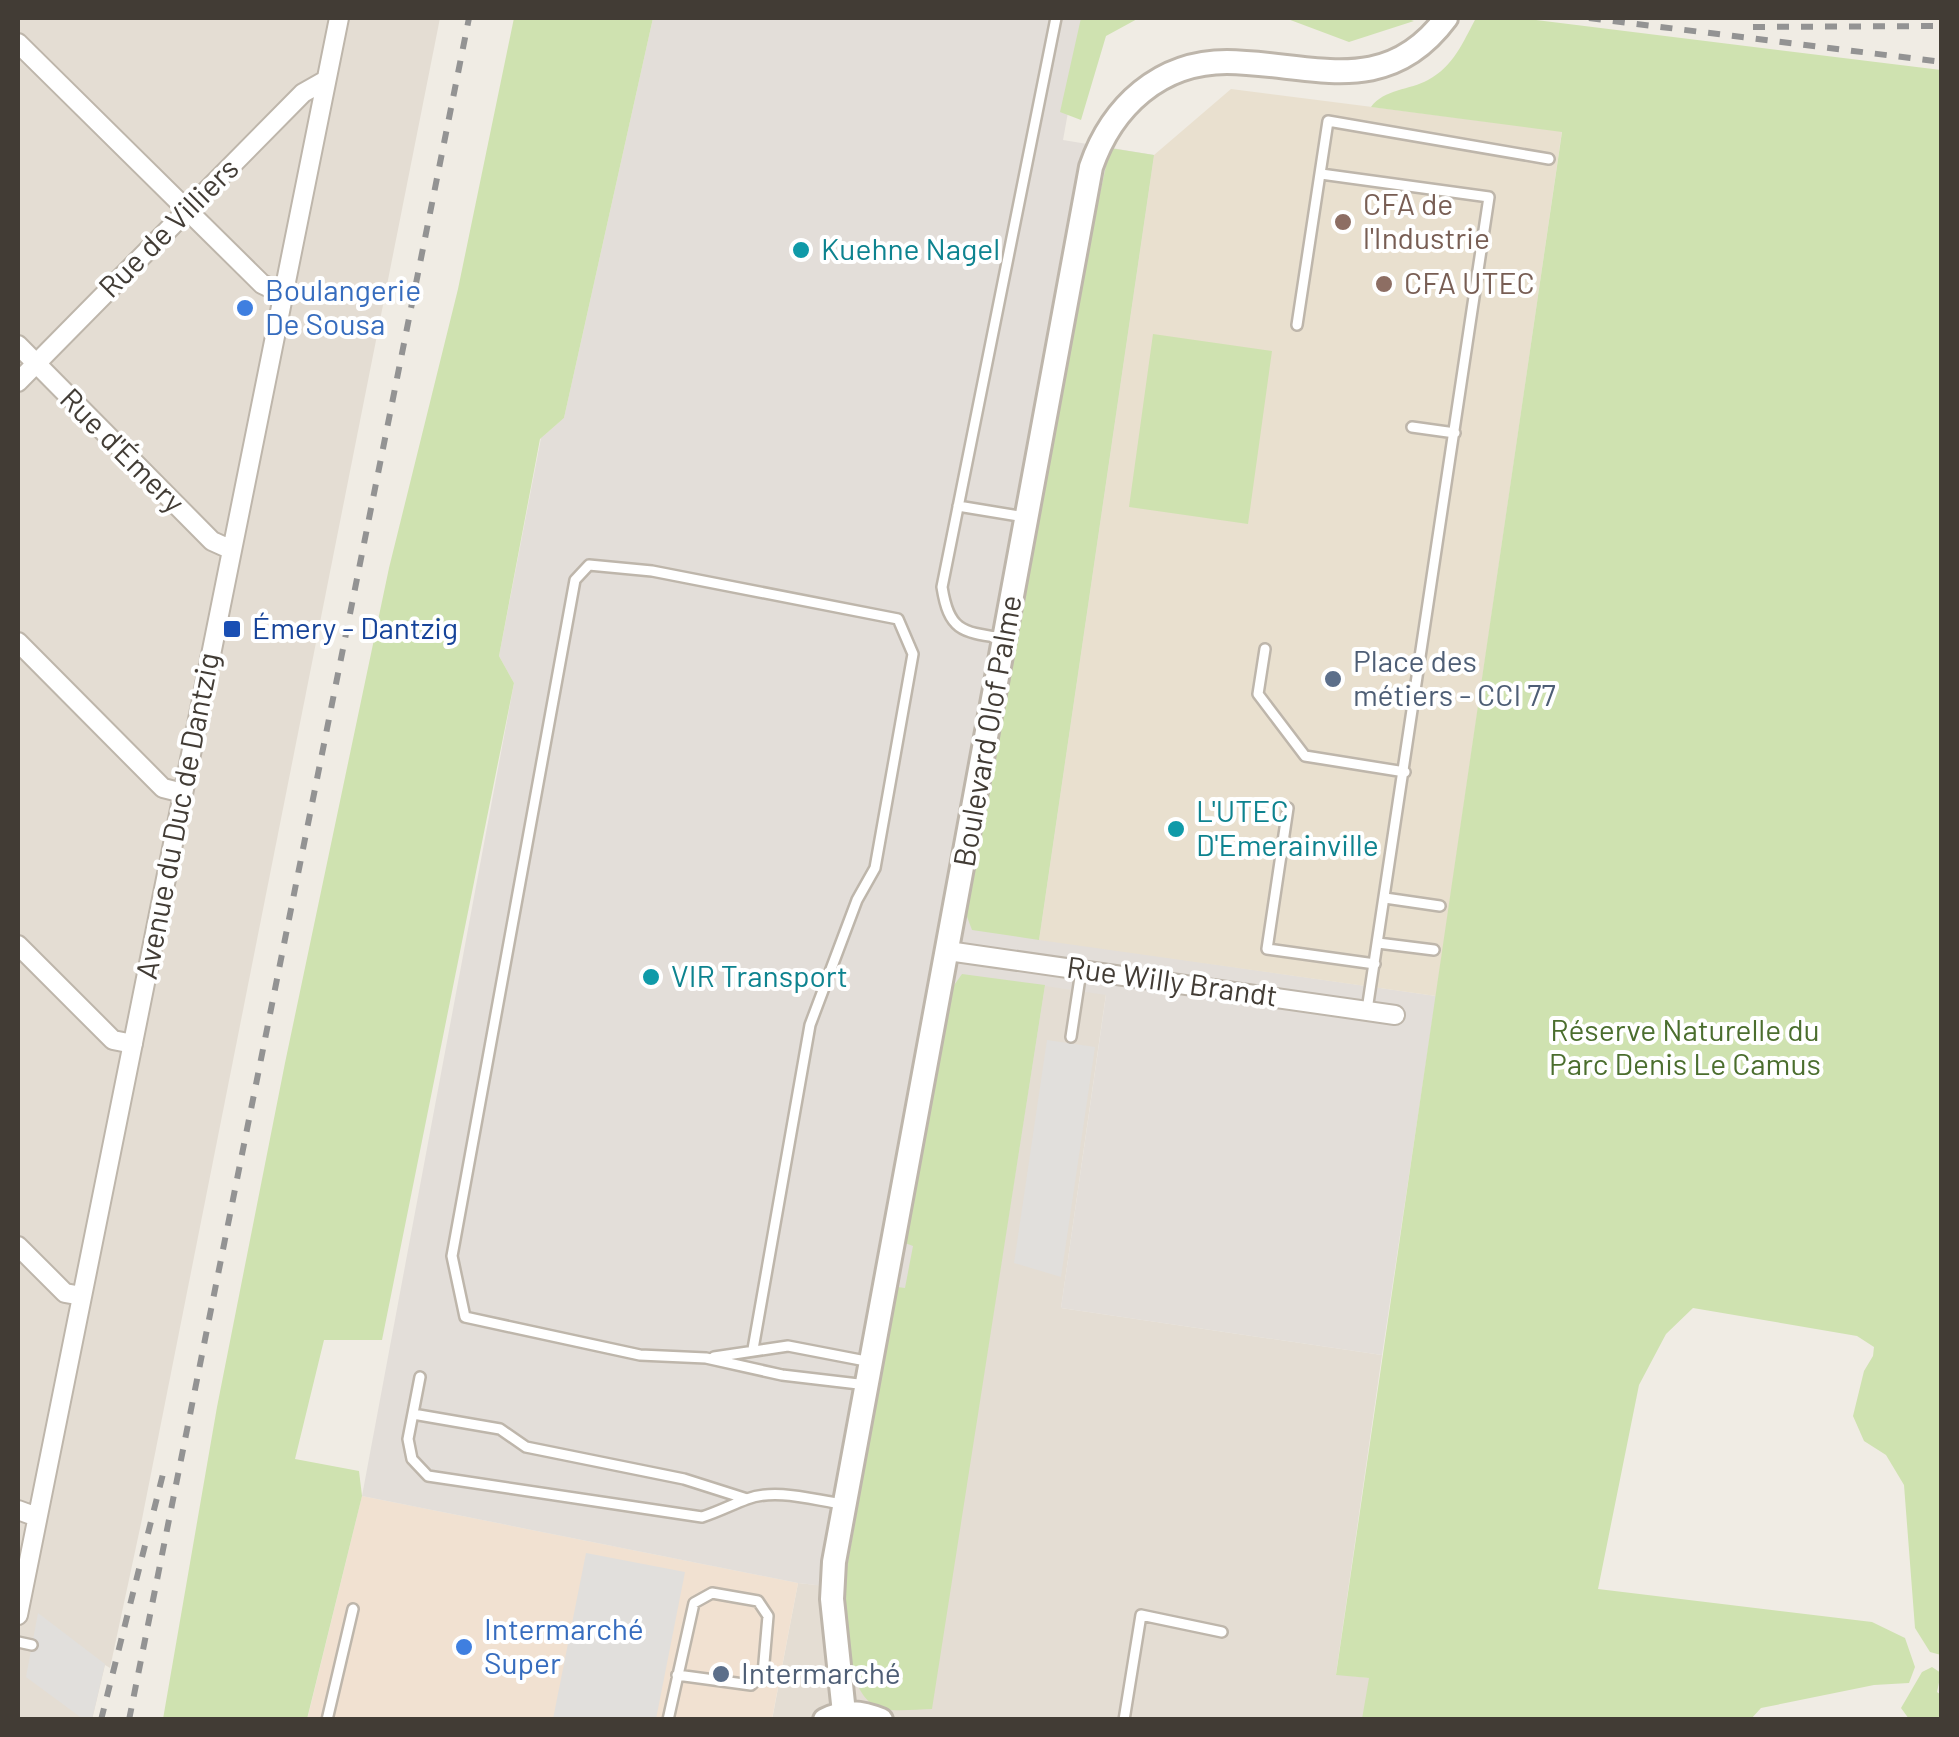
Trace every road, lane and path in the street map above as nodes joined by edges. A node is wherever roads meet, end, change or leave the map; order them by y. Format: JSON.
{"nodes":[{"id":1,"x":339,"y":18,"type":"edge"},
{"id":2,"x":1056,"y":18,"type":"edge"},
{"id":3,"x":1446,"y":18,"type":"edge"},
{"id":4,"x":18,"y":43,"type":"edge"},
{"id":5,"x":326,"y":80,"type":"junction"},
{"id":6,"x":1549,"y":159,"type":"dead end"},
{"id":7,"x":1320,"y":174,"type":"junction"},
{"id":8,"x":1303,"y":197,"type":"dead end"},
{"id":9,"x":1316,"y":199,"type":"junction"},
{"id":10,"x":186,"y":211,"type":"junction"},
{"id":11,"x":284,"y":294,"type":"junction"},
{"id":12,"x":1297,"y":325,"type":"dead end"},
{"id":13,"x":18,"y":345,"type":"edge"},
{"id":14,"x":36,"y":364,"type":"junction"},
{"id":15,"x":18,"y":382,"type":"edge"},
{"id":16,"x":1412,"y":427,"type":"dead end"},
{"id":17,"x":1455,"y":433,"type":"junction"},
{"id":18,"x":958,"y":506,"type":"junction"},
{"id":19,"x":1027,"y":517,"type":"junction"},
{"id":20,"x":232,"y":550,"type":"junction"},
{"id":21,"x":1005,"y":638,"type":"junction"},
{"id":22,"x":18,"y":642,"type":"edge"},
{"id":23,"x":1265,"y":649,"type":"dead end"},
{"id":24,"x":1406,"y":772,"type":"junction"},
{"id":25,"x":183,"y":793,"type":"junction"},
{"id":26,"x":1288,"y":808,"type":"dead end"},
{"id":27,"x":1385,"y":898,"type":"junction"},
{"id":28,"x":1440,"y":906,"type":"dead end"},
{"id":29,"x":1378,"y":943,"type":"junction"},
{"id":30,"x":18,"y":944,"type":"edge"},
{"id":31,"x":1434,"y":950,"type":"dead end"},
{"id":32,"x":948,"y":951,"type":"junction"},
{"id":33,"x":1375,"y":964,"type":"junction"},
{"id":34,"x":1081,"y":968,"type":"junction"},
{"id":35,"x":1368,"y":1011,"type":"junction"},
{"id":36,"x":1395,"y":1015,"type":"dead end"},
{"id":37,"x":1071,"y":1037,"type":"dead end"},
{"id":38,"x":132,"y":1044,"type":"junction"},
{"id":39,"x":18,"y":1246,"type":"edge"},
{"id":40,"x":82,"y":1296,"type":"junction"},
{"id":41,"x":753,"y":1350,"type":"junction"},
{"id":42,"x":706,"y":1358,"type":"junction"},
{"id":43,"x":871,"y":1374,"type":"junction"},
{"id":44,"x":420,"y":1377,"type":"dead end"},
{"id":45,"x":413,"y":1414,"type":"junction"},
{"id":46,"x":747,"y":1499,"type":"junction"},
{"id":47,"x":845,"y":1504,"type":"junction"},
{"id":48,"x":18,"y":1510,"type":"edge"},
{"id":49,"x":37,"y":1517,"type":"junction"},
{"id":50,"x":353,"y":1608,"type":"dead end"},
{"id":51,"x":18,"y":1615,"type":"edge"},
{"id":52,"x":1222,"y":1632,"type":"dead end"},
{"id":53,"x":18,"y":1642,"type":"edge"},
{"id":54,"x":32,"y":1645,"type":"dead end"},
{"id":55,"x":677,"y":1674,"type":"junction"},
{"id":56,"x":834,"y":1716,"type":"edge"},
{"id":57,"x":327,"y":1720,"type":"edge"},
{"id":58,"x":668,"y":1720,"type":"edge"},
{"id":59,"x":881,"y":1720,"type":"edge"},
{"id":60,"x":1124,"y":1720,"type":"edge"}],
"edges":[{"from":1,"to":5,"type":"street","name":"Avenue du Duc de Dantzig"},
{"from":2,"to":18,"type":"lane"},
{"from":3,"to":19,"type":"street","name":"Boulevard Olof Palme"},
{"from":4,"to":10,"type":"street"},
{"from":5,"to":10,"type":"street","name":"Rue de Villiers"},
{"from":5,"to":11,"type":"street","name":"Avenue du Duc de Dantzig"},
{"from":6,"to":7,"type":"lane"},
{"from":7,"to":9,"type":"lane"},
{"from":7,"to":17,"type":"lane"},
{"from":8,"to":9,"type":"lane"},
{"from":9,"to":12,"type":"lane"},
{"from":10,"to":11,"type":"street"},
{"from":10,"to":14,"type":"street","name":"Rue de Villiers"},
{"from":11,"to":20,"type":"street","name":"Avenue du Duc de Dantzig"},
{"from":13,"to":14,"type":"street","name":"Rue d'Émery"},
{"from":14,"to":15,"type":"street","name":"Rue de Villiers"},
{"from":14,"to":20,"type":"street","name":"Rue d'Émery"},
{"from":16,"to":17,"type":"lane"},
{"from":17,"to":24,"type":"lane"},
{"from":18,"to":19,"type":"lane"},
{"from":18,"to":21,"type":"lane"},
{"from":19,"to":21,"type":"street","name":"Boulevard Olof Palme"},
{"from":20,"to":25,"type":"street","name":"Avenue du Duc de Dantzig"},
{"from":21,"to":32,"type":"street","name":"Boulevard Olof Palme"},
{"from":22,"to":25,"type":"street"},
{"from":23,"to":24,"type":"lane"},
{"from":24,"to":27,"type":"lane"},
{"from":25,"to":38,"type":"street","name":"Avenue du Duc de Dantzig"},
{"from":26,"to":33,"type":"lane"},
{"from":27,"to":28,"type":"lane"},
{"from":27,"to":29,"type":"lane"},
{"from":29,"to":31,"type":"lane"},
{"from":29,"to":33,"type":"lane"},
{"from":30,"to":38,"type":"street"},
{"from":32,"to":34,"type":"street","name":"Rue Willy Brandt"},
{"from":32,"to":43,"type":"street","name":"Boulevard Olof Palme"},
{"from":33,"to":35,"type":"lane"},
{"from":34,"to":35,"type":"street","name":"Rue Willy Brandt"},
{"from":34,"to":37,"type":"lane"},
{"from":35,"to":36,"type":"street","name":"Rue Willy Brandt"},
{"from":38,"to":40,"type":"street","name":"Avenue du Duc de Dantzig"},
{"from":39,"to":40,"type":"street"},
{"from":40,"to":49,"type":"street","name":"Avenue du Duc de Dantzig"},
{"from":41,"to":42,"type":"lane"},
{"from":41,"to":42,"type":"lane"},
{"from":41,"to":43,"type":"lane"},
{"from":42,"to":43,"type":"lane"},
{"from":43,"to":47,"type":"street","name":"Boulevard Olof Palme"},
{"from":44,"to":45,"type":"lane"},
{"from":45,"to":46,"type":"lane"},
{"from":45,"to":46,"type":"lane"},
{"from":46,"to":47,"type":"lane"},
{"from":47,"to":56,"type":"street","name":"Boulevard Olof Palme"},
{"from":48,"to":49,"type":"street"},
{"from":49,"to":51,"type":"street","name":"Avenue du Duc de Dantzig"},
{"from":50,"to":57,"type":"lane"},
{"from":52,"to":60,"type":"lane"},
{"from":53,"to":54,"type":"lane"},
{"from":55,"to":55,"type":"lane"},
{"from":55,"to":58,"type":"lane"},
{"from":56,"to":59,"type":"street"}]}
